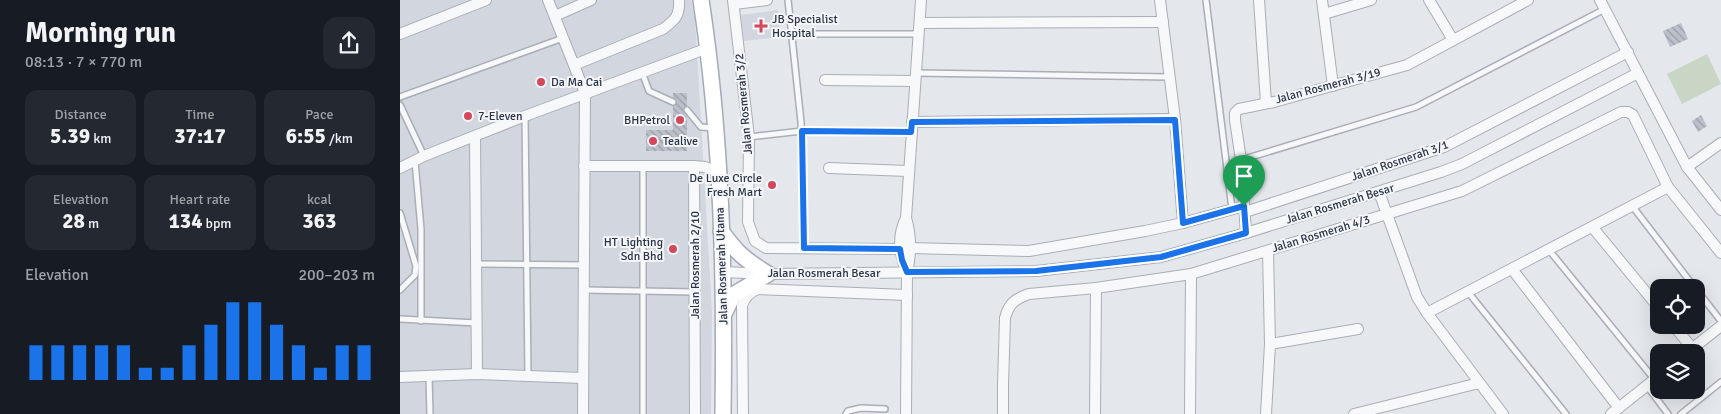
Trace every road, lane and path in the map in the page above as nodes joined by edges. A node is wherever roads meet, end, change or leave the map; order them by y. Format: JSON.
{"nodes":[{"id":1,"x":486,"y":0,"type":"edge"},
{"id":2,"x":548,"y":0,"type":"edge"},
{"id":3,"x":592,"y":0,"type":"edge"},
{"id":4,"x":701,"y":0,"type":"edge"},
{"id":5,"x":767,"y":0,"type":"edge"},
{"id":6,"x":788,"y":0,"type":"edge"},
{"id":7,"x":921,"y":0,"type":"edge"},
{"id":8,"x":1160,"y":0,"type":"edge"},
{"id":9,"x":1206,"y":0,"type":"edge"},
{"id":10,"x":1259,"y":0,"type":"edge"},
{"id":11,"x":1322,"y":0,"type":"edge"},
{"id":12,"x":1371,"y":0,"type":"edge"},
{"id":13,"x":1429,"y":0,"type":"edge"},
{"id":14,"x":1528,"y":0,"type":"edge"},
{"id":15,"x":679,"y":2,"type":"edge"},
{"id":16,"x":733,"y":2,"type":"edge"},
{"id":17,"x":1510,"y":4,"type":"edge"},
{"id":18,"x":1603,"y":5,"type":"edge"},
{"id":19,"x":1324,"y":14,"type":"junction"},
{"id":20,"x":555,"y":16,"type":"junction"},
{"id":21,"x":1163,"y":22,"type":"junction"},
{"id":22,"x":920,"y":23,"type":"junction"},
{"id":23,"x":400,"y":34,"type":"edge"},
{"id":24,"x":791,"y":34,"type":"junction"},
{"id":25,"x":919,"y":34,"type":"junction"},
{"id":26,"x":563,"y":38,"type":"junction"},
{"id":27,"x":1453,"y":40,"type":"junction"},
{"id":28,"x":708,"y":48,"type":"junction"},
{"id":29,"x":1628,"y":52,"type":"junction"},
{"id":30,"x":574,"y":65,"type":"junction"},
{"id":31,"x":642,"y":72,"type":"junction"},
{"id":32,"x":1638,"y":73,"type":"junction"},
{"id":33,"x":1169,"y":76,"type":"junction"},
{"id":34,"x":915,"y":77,"type":"junction"},
{"id":35,"x":825,"y":80,"type":"dead end"},
{"id":36,"x":1333,"y":86,"type":"junction"},
{"id":37,"x":585,"y":93,"type":"junction"},
{"id":38,"x":400,"y":97,"type":"edge"},
{"id":39,"x":673,"y":102,"type":"dead end"},
{"id":40,"x":1266,"y":103,"type":"junction"},
{"id":41,"x":400,"y":105,"type":"edge"},
{"id":42,"x":687,"y":110,"type":"dead end"},
{"id":43,"x":525,"y":116,"type":"junction"},
{"id":44,"x":1175,"y":120,"type":"junction"},
{"id":45,"x":911,"y":127,"type":"junction"},
{"id":46,"x":717,"y":129,"type":"junction"},
{"id":47,"x":802,"y":131,"type":"junction"},
{"id":48,"x":475,"y":136,"type":"junction"},
{"id":49,"x":749,"y":137,"type":"junction"},
{"id":50,"x":1721,"y":143,"type":"edge"},
{"id":51,"x":419,"y":158,"type":"junction"},
{"id":52,"x":1241,"y":160,"type":"junction"},
{"id":53,"x":584,"y":166,"type":"junction"},
{"id":54,"x":643,"y":166,"type":"junction"},
{"id":55,"x":694,"y":166,"type":"junction"},
{"id":56,"x":1687,"y":167,"type":"junction"},
{"id":57,"x":400,"y":168,"type":"edge"},
{"id":58,"x":829,"y":168,"type":"dead end"},
{"id":59,"x":908,"y":171,"type":"junction"},
{"id":60,"x":720,"y":173,"type":"junction"},
{"id":61,"x":1668,"y":188,"type":"junction"},
{"id":62,"x":1379,"y":192,"type":"junction"},
{"id":63,"x":1633,"y":207,"type":"junction"},
{"id":64,"x":1232,"y":209,"type":"junction"},
{"id":65,"x":1245,"y":209,"type":"junction"},
{"id":66,"x":1721,"y":210,"type":"edge"},
{"id":67,"x":400,"y":213,"type":"edge"},
{"id":68,"x":1387,"y":214,"type":"junction"},
{"id":69,"x":1183,"y":223,"type":"junction"},
{"id":70,"x":1593,"y":228,"type":"junction"},
{"id":71,"x":721,"y":231,"type":"junction"},
{"id":72,"x":1246,"y":233,"type":"junction"},
{"id":73,"x":804,"y":248,"type":"junction"},
{"id":74,"x":905,"y":249,"type":"junction"},
{"id":75,"x":1549,"y":250,"type":"junction"},
{"id":76,"x":1268,"y":251,"type":"junction"},
{"id":77,"x":1721,"y":253,"type":"edge"},
{"id":78,"x":476,"y":264,"type":"junction"},
{"id":79,"x":527,"y":264,"type":"junction"},
{"id":80,"x":583,"y":265,"type":"junction"},
{"id":81,"x":1512,"y":269,"type":"junction"},
{"id":82,"x":723,"y":272,"type":"junction"},
{"id":83,"x":907,"y":272,"type":"junction"},
{"id":84,"x":768,"y":274,"type":"junction"},
{"id":85,"x":1191,"y":274,"type":"junction"},
{"id":86,"x":1689,"y":279,"type":"edge"},
{"id":87,"x":1096,"y":288,"type":"junction"},
{"id":88,"x":400,"y":290,"type":"edge"},
{"id":89,"x":583,"y":290,"type":"junction"},
{"id":90,"x":643,"y":292,"type":"junction"},
{"id":91,"x":695,"y":292,"type":"junction"},
{"id":92,"x":1468,"y":292,"type":"junction"},
{"id":93,"x":906,"y":295,"type":"junction"},
{"id":94,"x":1650,"y":297,"type":"edge"},
{"id":95,"x":1705,"y":300,"type":"edge"},
{"id":96,"x":724,"y":313,"type":"junction"},
{"id":97,"x":1427,"y":313,"type":"junction"},
{"id":98,"x":400,"y":319,"type":"edge"},
{"id":99,"x":1721,"y":320,"type":"edge"},
{"id":100,"x":421,"y":321,"type":"junction"},
{"id":101,"x":477,"y":323,"type":"junction"},
{"id":102,"x":1721,"y":326,"type":"edge"},
{"id":103,"x":1358,"y":329,"type":"dead end"},
{"id":104,"x":1270,"y":344,"type":"junction"},
{"id":105,"x":1699,"y":344,"type":"edge"},
{"id":106,"x":477,"y":374,"type":"junction"},
{"id":107,"x":528,"y":375,"type":"junction"},
{"id":108,"x":400,"y":377,"type":"edge"},
{"id":109,"x":429,"y":377,"type":"junction"},
{"id":110,"x":1650,"y":377,"type":"edge"},
{"id":111,"x":583,"y":378,"type":"junction"},
{"id":112,"x":1721,"y":382,"type":"edge"},
{"id":113,"x":1650,"y":383,"type":"edge"},
{"id":114,"x":1479,"y":384,"type":"junction"},
{"id":115,"x":1661,"y":399,"type":"edge"},
{"id":116,"x":884,"y":409,"type":"dead end"},
{"id":117,"x":1615,"y":411,"type":"edge"},
{"id":118,"x":430,"y":414,"type":"edge"},
{"id":119,"x":583,"y":414,"type":"edge"},
{"id":120,"x":643,"y":414,"type":"edge"},
{"id":121,"x":695,"y":414,"type":"edge"},
{"id":122,"x":723,"y":414,"type":"edge"},
{"id":123,"x":743,"y":414,"type":"edge"},
{"id":124,"x":846,"y":414,"type":"edge"},
{"id":125,"x":906,"y":414,"type":"edge"},
{"id":126,"x":1003,"y":414,"type":"edge"},
{"id":127,"x":1095,"y":414,"type":"edge"},
{"id":128,"x":1190,"y":414,"type":"edge"},
{"id":129,"x":1266,"y":414,"type":"edge"},
{"id":130,"x":1354,"y":414,"type":"edge"},
{"id":131,"x":1503,"y":414,"type":"edge"},
{"id":132,"x":1566,"y":414,"type":"edge"},
{"id":133,"x":1668,"y":414,"type":"edge"},
{"id":134,"x":1680,"y":414,"type":"edge"}],
"edges":[{"from":1,"to":23,"type":"street"},
{"from":2,"to":20,"type":"street"},
{"from":3,"to":20,"type":"street"},
{"from":4,"to":28,"type":"main road","name":"Jalan Rosmerah Utama"},
{"from":5,"to":16,"type":"street"},
{"from":6,"to":24,"type":"lane"},
{"from":7,"to":22,"type":"street"},
{"from":8,"to":21,"type":"street"},
{"from":9,"to":64,"type":"lane"},
{"from":10,"to":40,"type":"street"},
{"from":11,"to":19,"type":"street"},
{"from":12,"to":19,"type":"street"},
{"from":13,"to":27,"type":"street"},
{"from":14,"to":17,"type":"street","name":"Jalan Rosmerah 3/19"},
{"from":15,"to":30,"type":"street"},
{"from":16,"to":49,"type":"street","name":"Jalan Rosmerah 3/2"},
{"from":17,"to":27,"type":"street","name":"Jalan Rosmerah 3/19"},
{"from":18,"to":29,"type":"street"},
{"from":18,"to":52,"type":"lane"},
{"from":19,"to":36,"type":"street"},
{"from":20,"to":26,"type":"street"},
{"from":21,"to":22,"type":"street"},
{"from":21,"to":33,"type":"street"},
{"from":22,"to":25,"type":"street"},
{"from":24,"to":25,"type":"lane"},
{"from":24,"to":47,"type":"lane"},
{"from":25,"to":34,"type":"street"},
{"from":26,"to":30,"type":"street"},
{"from":26,"to":38,"type":"lane"},
{"from":27,"to":36,"type":"street","name":"Jalan Rosmerah 3/19"},
{"from":28,"to":31,"type":"street"},
{"from":28,"to":46,"type":"main road","name":"Jalan Rosmerah Utama"},
{"from":29,"to":32,"type":"street"},
{"from":29,"to":65,"type":"street","name":"Jalan Rosmerah 3/1"},
{"from":30,"to":37,"type":"street"},
{"from":31,"to":37,"type":"street"},
{"from":31,"to":39,"type":"lane"},
{"from":32,"to":56,"type":"street"},
{"from":32,"to":62,"type":"street","name":"Jalan Rosmerah Besar"},
{"from":33,"to":34,"type":"lane"},
{"from":33,"to":44,"type":"street"},
{"from":34,"to":35,"type":"street"},
{"from":34,"to":45,"type":"street"},
{"from":36,"to":40,"type":"street","name":"Jalan Rosmerah 3/19"},
{"from":37,"to":43,"type":"street"},
{"from":37,"to":53,"type":"street"},
{"from":40,"to":52,"type":"street","name":"Jalan Rosmerah 3/19"},
{"from":41,"to":51,"type":"lane"},
{"from":42,"to":46,"type":"lane"},
{"from":43,"to":48,"type":"street"},
{"from":43,"to":79,"type":"lane"},
{"from":44,"to":45,"type":"street"},
{"from":44,"to":69,"type":"street"},
{"from":45,"to":47,"type":"lane"},
{"from":45,"to":59,"type":"street"},
{"from":46,"to":60,"type":"main road","name":"Jalan Rosmerah Utama"},
{"from":47,"to":49,"type":"lane"},
{"from":47,"to":73,"type":"lane"},
{"from":48,"to":51,"type":"street"},
{"from":48,"to":78,"type":"street"},
{"from":49,"to":73,"type":"street","name":"Jalan Rosmerah 3/2"},
{"from":50,"to":56,"type":"street"},
{"from":51,"to":57,"type":"street"},
{"from":51,"to":100,"type":"lane"},
{"from":52,"to":65,"type":"street","name":"Jalan Rosmerah 3/19"},
{"from":53,"to":54,"type":"street"},
{"from":53,"to":80,"type":"street"},
{"from":54,"to":55,"type":"street"},
{"from":54,"to":90,"type":"lane"},
{"from":55,"to":60,"type":"street"},
{"from":55,"to":91,"type":"street","name":"Jalan Rosmerah 2/10"},
{"from":56,"to":66,"type":"street"},
{"from":58,"to":59,"type":"street"},
{"from":59,"to":74,"type":"street"},
{"from":60,"to":71,"type":"main road","name":"Jalan Rosmerah Utama"},
{"from":61,"to":63,"type":"street"},
{"from":61,"to":68,"type":"street","name":"Jalan Rosmerah 4/3"},
{"from":61,"to":77,"type":"street"},
{"from":62,"to":68,"type":"street"},
{"from":62,"to":72,"type":"street","name":"Jalan Rosmerah Besar"},
{"from":63,"to":70,"type":"street"},
{"from":63,"to":86,"type":"lane"},
{"from":64,"to":65,"type":"street","name":"Jalan Rosmerah 3/1"},
{"from":64,"to":69,"type":"street","name":"Jalan Rosmerah 3/1"},
{"from":65,"to":72,"type":"street","name":"Jalan Rosmerah 3/19"},
{"from":67,"to":88,"type":"lane"},
{"from":68,"to":76,"type":"street","name":"Jalan Rosmerah 4/3"},
{"from":68,"to":97,"type":"street"},
{"from":69,"to":74,"type":"street","name":"Jalan Rosmerah 3/1"},
{"from":70,"to":75,"type":"street"},
{"from":70,"to":94,"type":"street"},
{"from":71,"to":82,"type":"main road","name":"Jalan Rosmerah Utama"},
{"from":71,"to":84,"type":"main road"},
{"from":72,"to":83,"type":"street","name":"Jalan Rosmerah Besar"},
{"from":73,"to":74,"type":"street","name":"Jalan Rosmerah 3/2"},
{"from":74,"to":83,"type":"street"},
{"from":75,"to":81,"type":"street"},
{"from":75,"to":110,"type":"lane"},
{"from":76,"to":85,"type":"street","name":"Jalan Rosmerah 4/3"},
{"from":76,"to":104,"type":"street"},
{"from":78,"to":79,"type":"lane"},
{"from":78,"to":101,"type":"street"},
{"from":79,"to":80,"type":"lane"},
{"from":79,"to":107,"type":"lane"},
{"from":80,"to":89,"type":"street"},
{"from":81,"to":92,"type":"street"},
{"from":81,"to":117,"type":"street"},
{"from":82,"to":84,"type":"street","name":"Jalan Rosmerah Besar"},
{"from":82,"to":96,"type":"main road","name":"Jalan Rosmerah Utama"},
{"from":83,"to":84,"type":"street","name":"Jalan Rosmerah Besar"},
{"from":83,"to":93,"type":"street"},
{"from":84,"to":96,"type":"main road"},
{"from":85,"to":87,"type":"street","name":"Jalan Rosmerah 4/3"},
{"from":85,"to":128,"type":"street"},
{"from":87,"to":126,"type":"street","name":"Jalan Rosmerah 4/3"},
{"from":87,"to":127,"type":"street"},
{"from":89,"to":90,"type":"lane"},
{"from":89,"to":111,"type":"street"},
{"from":90,"to":91,"type":"lane"},
{"from":90,"to":120,"type":"lane"},
{"from":91,"to":121,"type":"street","name":"Jalan Rosmerah 2/10"},
{"from":92,"to":97,"type":"street"},
{"from":92,"to":132,"type":"lane"},
{"from":93,"to":123,"type":"street"},
{"from":93,"to":125,"type":"street"},
{"from":95,"to":99,"type":"lane"},
{"from":96,"to":122,"type":"main road","name":"Jalan Rosmerah Utama"},
{"from":97,"to":114,"type":"street"},
{"from":98,"to":100,"type":"lane"},
{"from":100,"to":101,"type":"lane"},
{"from":101,"to":106,"type":"street"},
{"from":102,"to":105,"type":"street"},
{"from":103,"to":104,"type":"street"},
{"from":104,"to":129,"type":"street"},
{"from":106,"to":107,"type":"street"},
{"from":106,"to":109,"type":"street"},
{"from":107,"to":111,"type":"street"},
{"from":108,"to":109,"type":"street"},
{"from":109,"to":118,"type":"lane"},
{"from":111,"to":119,"type":"street"},
{"from":112,"to":134,"type":"lane"},
{"from":113,"to":117,"type":"street"},
{"from":114,"to":130,"type":"street"},
{"from":114,"to":131,"type":"street"},
{"from":115,"to":133,"type":"lane"},
{"from":116,"to":124,"type":"lane"}]}
